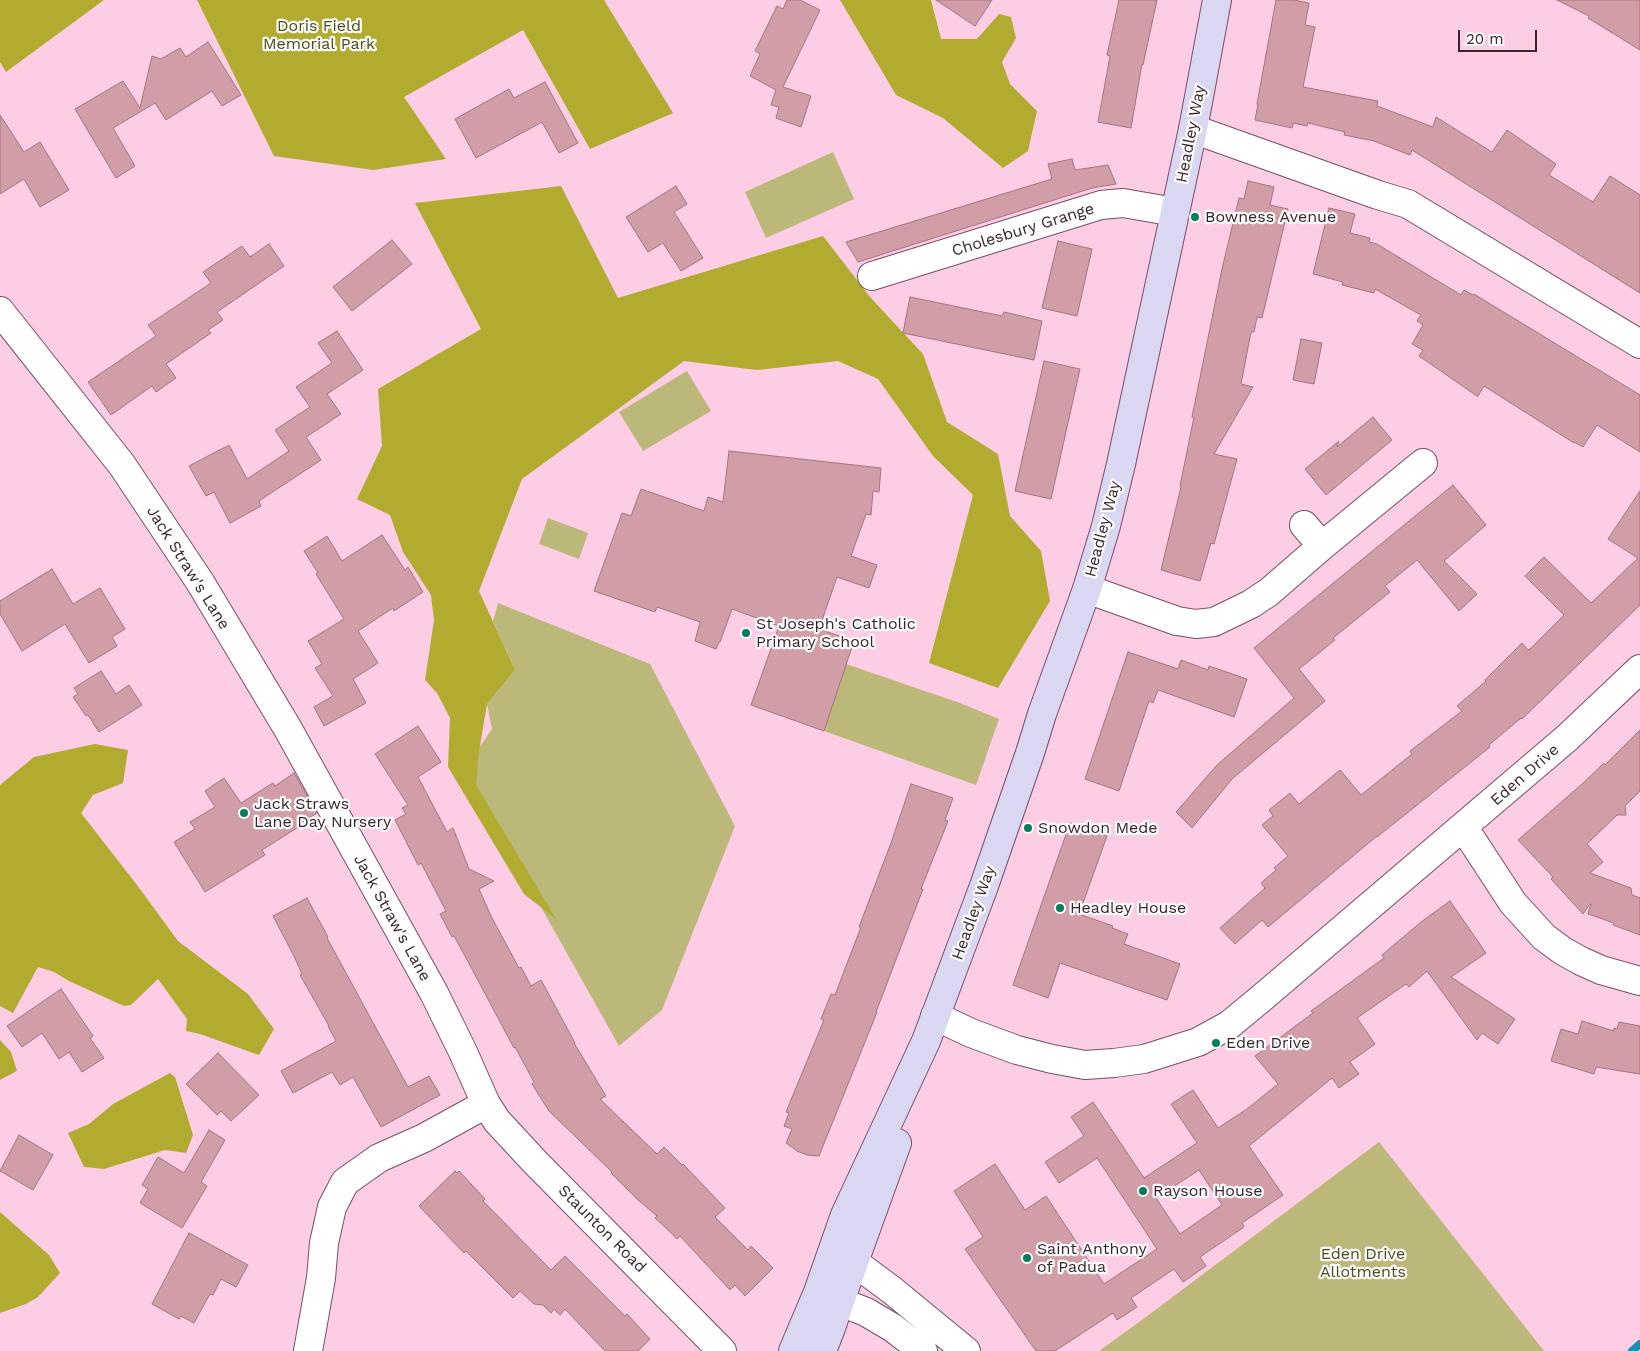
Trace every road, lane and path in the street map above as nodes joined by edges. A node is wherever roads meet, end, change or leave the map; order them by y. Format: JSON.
{"nodes":[{"id":1,"x":1218,"y":0,"type":"edge"},
{"id":2,"x":1192,"y":129,"type":"junction"},
{"id":3,"x":1175,"y":212,"type":"junction"},
{"id":4,"x":872,"y":276,"type":"dead end"},
{"id":5,"x":0,"y":311,"type":"edge"},
{"id":6,"x":1640,"y":344,"type":"edge"},
{"id":7,"x":1423,"y":463,"type":"dead end"},
{"id":8,"x":1304,"y":525,"type":"dead end"},
{"id":9,"x":1322,"y":546,"type":"junction"},
{"id":10,"x":1087,"y":589,"type":"junction"},
{"id":11,"x":1640,"y":669,"type":"edge"},
{"id":12,"x":1464,"y":828,"type":"junction"},
{"id":13,"x":1640,"y":981,"type":"edge"},
{"id":14,"x":931,"y":1029,"type":"junction"},
{"id":15,"x":486,"y":1104,"type":"junction"},
{"id":16,"x":843,"y":1257,"type":"junction"},
{"id":17,"x":829,"y":1296,"type":"junction"},
{"id":18,"x":308,"y":1351,"type":"edge"},
{"id":19,"x":722,"y":1351,"type":"edge"},
{"id":20,"x":793,"y":1351,"type":"edge"},
{"id":21,"x":822,"y":1351,"type":"edge"},
{"id":22,"x":923,"y":1351,"type":"edge"},
{"id":23,"x":966,"y":1351,"type":"edge"}],
"edges":[{"from":1,"to":2,"type":"main road","name":"Headley Way"},
{"from":2,"to":3,"type":"main road","name":"Headley Way"},
{"from":2,"to":6,"type":"street"},
{"from":3,"to":4,"type":"street","name":"Cholesbury Grange"},
{"from":3,"to":10,"type":"main road","name":"Headley Way"},
{"from":5,"to":15,"type":"street","name":"Jack Straw's Lane"},
{"from":7,"to":9,"type":"street"},
{"from":8,"to":9,"type":"street"},
{"from":9,"to":10,"type":"street"},
{"from":10,"to":14,"type":"main road","name":"Headley Way"},
{"from":11,"to":12,"type":"street","name":"Eden Drive"},
{"from":12,"to":13,"type":"street"},
{"from":12,"to":14,"type":"street","name":"Eden Drive"},
{"from":14,"to":16,"type":"main road","name":"Headley Way"},
{"from":15,"to":18,"type":"street"},
{"from":15,"to":19,"type":"street","name":"Staunton Road"},
{"from":16,"to":17,"type":"main road","name":"Headley Way"},
{"from":16,"to":23,"type":"street"},
{"from":17,"to":20,"type":"main road","name":"Headley Way"},
{"from":17,"to":21,"type":"main road","name":"Headley Way"},
{"from":17,"to":22,"type":"street"}]}
